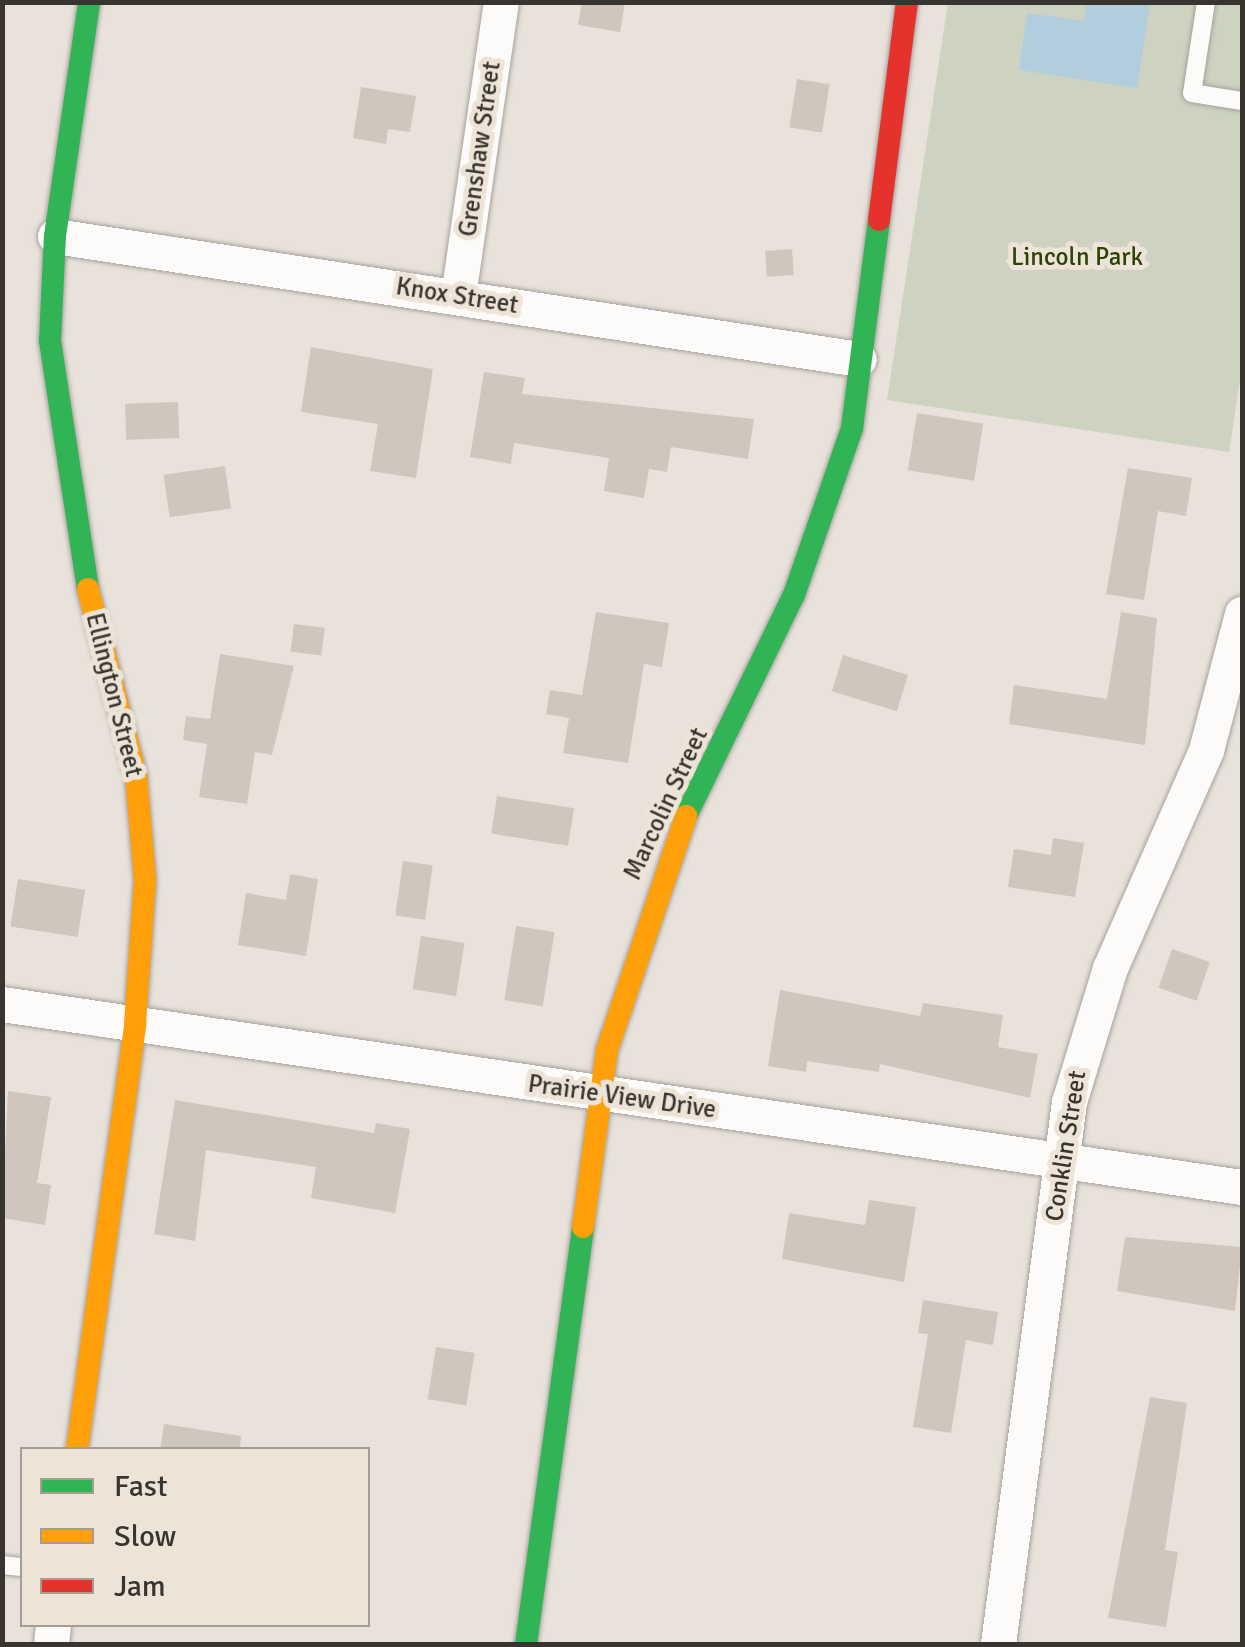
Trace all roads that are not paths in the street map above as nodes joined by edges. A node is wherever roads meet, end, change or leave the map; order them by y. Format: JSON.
{"nodes":[{"id":1,"x":89,"y":2,"type":"edge"},
{"id":2,"x":501,"y":2,"type":"edge"},
{"id":3,"x":907,"y":2,"type":"edge"},
{"id":4,"x":1206,"y":2,"type":"edge"},
{"id":5,"x":1242,"y":101,"type":"edge"},
{"id":6,"x":55,"y":236,"type":"junction"},
{"id":7,"x":458,"y":296,"type":"junction"},
{"id":8,"x":859,"y":359,"type":"junction"},
{"id":9,"x":1242,"y":614,"type":"edge"},
{"id":10,"x":2,"y":1004,"type":"edge"},
{"id":11,"x":135,"y":1024,"type":"junction"},
{"id":12,"x":600,"y":1092,"type":"junction"},
{"id":13,"x":1060,"y":1159,"type":"junction"},
{"id":14,"x":1242,"y":1187,"type":"edge"},
{"id":15,"x":77,"y":1447,"type":"edge"},
{"id":16,"x":526,"y":1644,"type":"edge"},
{"id":17,"x":998,"y":1644,"type":"edge"}],
"edges":[{"from":1,"to":6,"type":"street","name":"Ellington Street"},
{"from":2,"to":7,"type":"street","name":"Grenshaw Street"},
{"from":3,"to":8,"type":"street","name":"Marcolin Street"},
{"from":4,"to":5,"type":"lane"},
{"from":6,"to":7,"type":"street","name":"Knox Street"},
{"from":6,"to":11,"type":"street","name":"Ellington Street"},
{"from":7,"to":8,"type":"street","name":"Knox Street"},
{"from":8,"to":12,"type":"street","name":"Marcolin Street"},
{"from":9,"to":13,"type":"street","name":"Conklin Street"},
{"from":10,"to":11,"type":"street","name":"Prairie View Drive"},
{"from":11,"to":12,"type":"street","name":"Prairie View Drive"},
{"from":11,"to":15,"type":"street","name":"Ellington Street"},
{"from":12,"to":13,"type":"street","name":"Prairie View Drive"},
{"from":12,"to":16,"type":"street","name":"Marcolin Street"},
{"from":13,"to":14,"type":"street","name":"Prairie View Drive"},
{"from":13,"to":17,"type":"street","name":"Conklin Street"}]}
